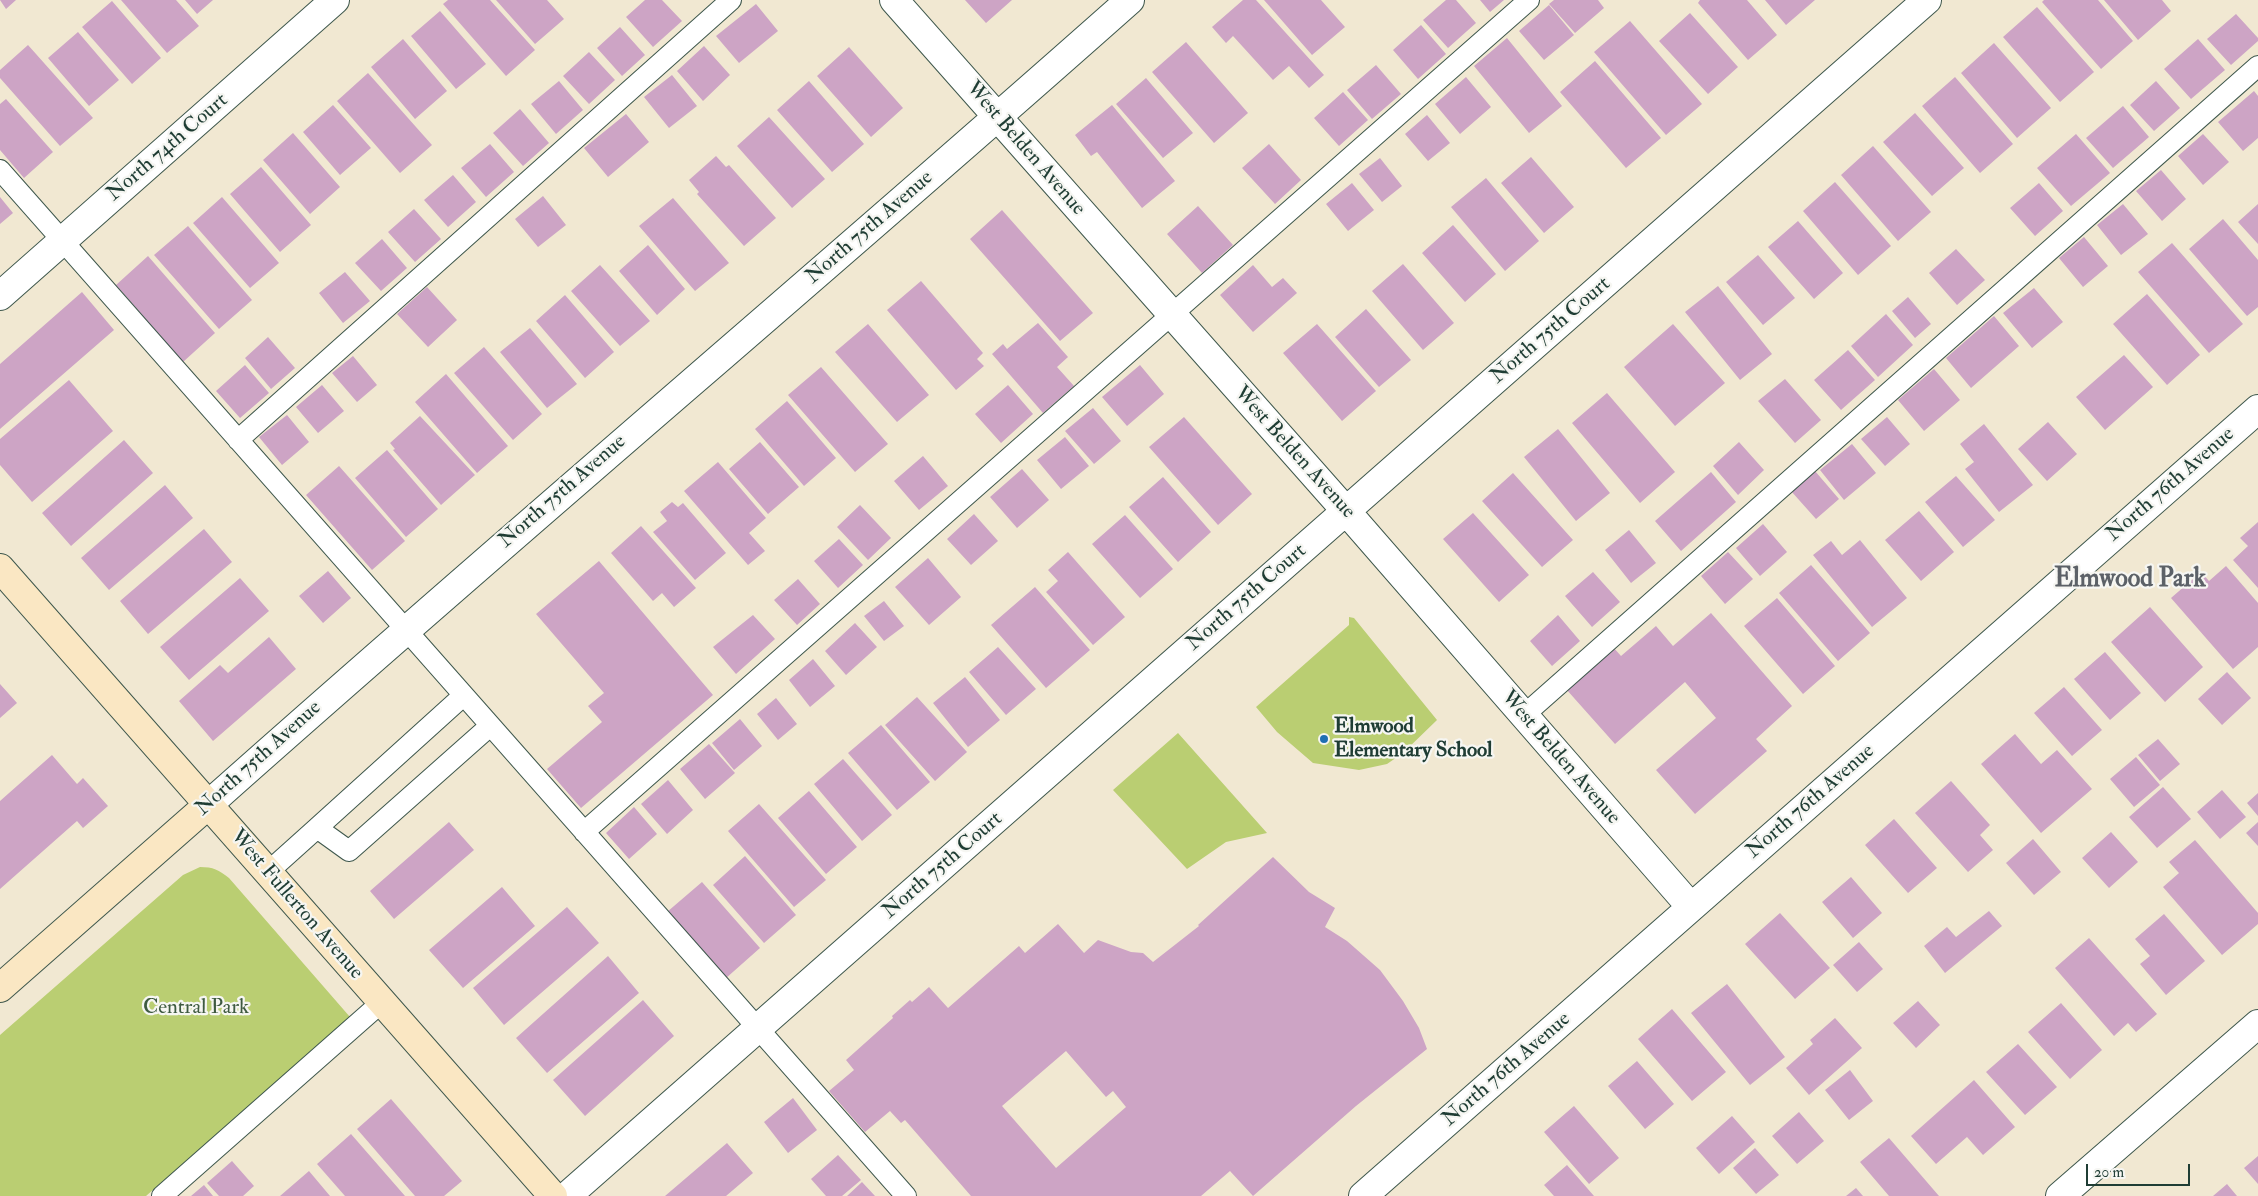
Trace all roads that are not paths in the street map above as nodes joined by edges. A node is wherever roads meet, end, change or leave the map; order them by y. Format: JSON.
{"nodes":[{"id":1,"x":335,"y":0,"type":"edge"},
{"id":2,"x":730,"y":0,"type":"edge"},
{"id":3,"x":894,"y":0,"type":"edge"},
{"id":4,"x":1130,"y":0,"type":"edge"},
{"id":5,"x":1529,"y":0,"type":"edge"},
{"id":6,"x":1927,"y":0,"type":"edge"},
{"id":7,"x":2258,"y":66,"type":"edge"},
{"id":8,"x":997,"y":118,"type":"junction"},
{"id":9,"x":0,"y":170,"type":"edge"},
{"id":10,"x":62,"y":241,"type":"junction"},
{"id":11,"x":0,"y":296,"type":"edge"},
{"id":12,"x":1171,"y":315,"type":"junction"},
{"id":13,"x":2258,"y":409,"type":"edge"},
{"id":14,"x":238,"y":440,"type":"junction"},
{"id":15,"x":1346,"y":511,"type":"junction"},
{"id":16,"x":0,"y":568,"type":"edge"},
{"id":17,"x":405,"y":629,"type":"junction"},
{"id":18,"x":463,"y":696,"type":"junction"},
{"id":19,"x":1524,"y":716,"type":"junction"},
{"id":20,"x":490,"y":726,"type":"junction"},
{"id":21,"x":208,"y":804,"type":"junction"},
{"id":22,"x":317,"y":828,"type":"junction"},
{"id":23,"x":584,"y":832,"type":"junction"},
{"id":24,"x":268,"y":872,"type":"junction"},
{"id":25,"x":1691,"y":907,"type":"junction"},
{"id":26,"x":0,"y":988,"type":"edge"},
{"id":27,"x":382,"y":1002,"type":"junction"},
{"id":28,"x":2258,"y":1024,"type":"edge"},
{"id":29,"x":759,"y":1027,"type":"junction"},
{"id":30,"x":162,"y":1196,"type":"edge"},
{"id":31,"x":553,"y":1196,"type":"edge"},
{"id":32,"x":567,"y":1196,"type":"edge"},
{"id":33,"x":906,"y":1196,"type":"edge"},
{"id":34,"x":1363,"y":1196,"type":"edge"},
{"id":35,"x":2060,"y":1196,"type":"edge"}],
"edges":[{"from":1,"to":10,"type":"street","name":"North 74th Court"},
{"from":2,"to":14,"type":"lane"},
{"from":3,"to":8,"type":"street","name":"West Belden Avenue"},
{"from":4,"to":8,"type":"street","name":"North 75th Avenue"},
{"from":5,"to":12,"type":"lane"},
{"from":6,"to":15,"type":"street","name":"North 75th Court"},
{"from":7,"to":19,"type":"lane"},
{"from":8,"to":12,"type":"street","name":"West Belden Avenue"},
{"from":8,"to":17,"type":"street","name":"North 75th Avenue"},
{"from":9,"to":10,"type":"lane"},
{"from":10,"to":11,"type":"street","name":"North 74th Court"},
{"from":10,"to":14,"type":"lane"},
{"from":12,"to":15,"type":"street","name":"West Belden Avenue"},
{"from":12,"to":23,"type":"lane"},
{"from":13,"to":25,"type":"street","name":"North 76th Avenue"},
{"from":14,"to":17,"type":"lane"},
{"from":15,"to":19,"type":"street","name":"West Belden Avenue"},
{"from":15,"to":29,"type":"street","name":"North 75th Court"},
{"from":16,"to":21,"type":"street","name":"West Fullerton Avenue"},
{"from":17,"to":18,"type":"lane"},
{"from":17,"to":21,"type":"street","name":"North 75th Avenue"},
{"from":18,"to":20,"type":"lane"},
{"from":18,"to":22,"type":"lane"},
{"from":19,"to":25,"type":"street","name":"West Belden Avenue"},
{"from":20,"to":22,"type":"lane"},
{"from":20,"to":23,"type":"lane"},
{"from":21,"to":24,"type":"street","name":"West Fullerton Avenue"},
{"from":21,"to":26,"type":"street","name":"North 75th Avenue"},
{"from":22,"to":24,"type":"lane"},
{"from":23,"to":29,"type":"lane"},
{"from":24,"to":27,"type":"street","name":"West Fullerton Avenue"},
{"from":25,"to":34,"type":"street","name":"North 76th Avenue"},
{"from":27,"to":30,"type":"lane"},
{"from":27,"to":31,"type":"street","name":"West Fullerton Avenue"},
{"from":28,"to":35,"type":"street"},
{"from":29,"to":32,"type":"street","name":"North 75th Court"},
{"from":29,"to":33,"type":"lane"}]}
